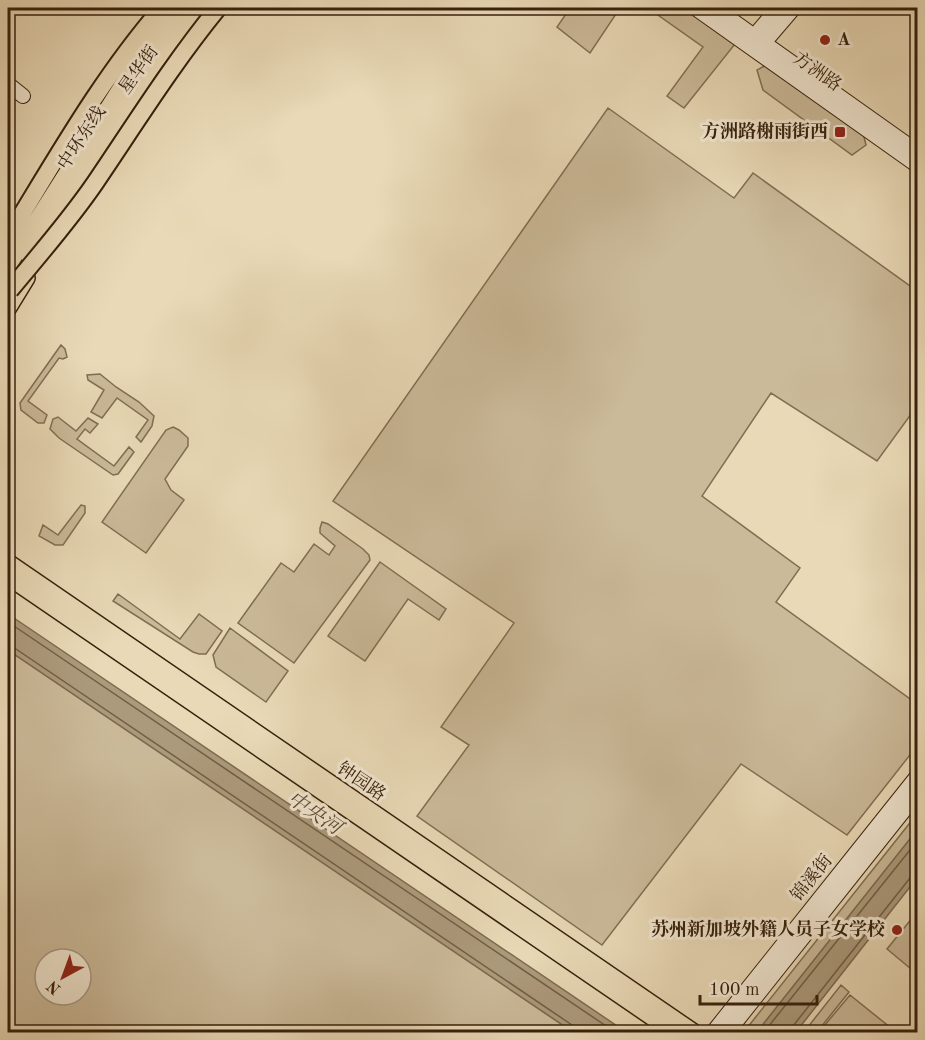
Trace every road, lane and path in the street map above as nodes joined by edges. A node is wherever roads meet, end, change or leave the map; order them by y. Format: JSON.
{"nodes":[{"id":1,"x":162,"y":8,"type":"edge"},
{"id":2,"x":169,"y":8,"type":"edge"},
{"id":3,"x":178,"y":8,"type":"edge"},
{"id":4,"x":196,"y":8,"type":"edge"},
{"id":5,"x":209,"y":8,"type":"edge"},
{"id":6,"x":218,"y":8,"type":"edge"},
{"id":7,"x":695,"y":8,"type":"edge"},
{"id":8,"x":715,"y":8,"type":"edge"},
{"id":9,"x":778,"y":8,"type":"edge"},
{"id":10,"x":794,"y":8,"type":"edge"},
{"id":11,"x":757,"y":42,"type":"junction"},
{"id":12,"x":8,"y":84,"type":"edge"},
{"id":13,"x":23,"y":96,"type":"dead end"},
{"id":14,"x":918,"y":152,"type":"edge"},
{"id":15,"x":918,"y":166,"type":"edge"},
{"id":16,"x":8,"y":237,"type":"edge"},
{"id":17,"x":8,"y":253,"type":"edge"},
{"id":18,"x":8,"y":266,"type":"edge"},
{"id":19,"x":9,"y":292,"type":"edge"},
{"id":20,"x":8,"y":309,"type":"edge"},
{"id":21,"x":8,"y":562,"type":"edge"},
{"id":22,"x":8,"y":577,"type":"edge"},
{"id":23,"x":918,"y":775,"type":"edge"},
{"id":24,"x":918,"y":793,"type":"edge"},
{"id":25,"x":673,"y":1032,"type":"edge"},
{"id":26,"x":694,"y":1032,"type":"edge"},
{"id":27,"x":713,"y":1032,"type":"edge"},
{"id":28,"x":728,"y":1032,"type":"edge"}],
"edges":[{"from":1,"to":16,"type":"highway"},
{"from":2,"to":17,"type":"main road","name":"星华街"},
{"from":3,"to":18,"type":"highway","name":"中环东线"},
{"from":4,"to":19,"type":"highway","name":"中环东线","bridge":true},
{"from":5,"to":20,"type":"main road","name":"星华街"},
{"from":6,"to":19,"type":"highway","bridge":true},
{"from":7,"to":11,"type":"main road","name":"方洲路"},
{"from":8,"to":11,"type":"main road","name":"方洲路"},
{"from":9,"to":11,"type":"main road"},
{"from":10,"to":11,"type":"main road"},
{"from":11,"to":14,"type":"main road","name":"方洲路"},
{"from":11,"to":15,"type":"main road","name":"方洲路"},
{"from":12,"to":13,"type":"main road"},
{"from":21,"to":26,"type":"main road","name":"钟园路"},
{"from":22,"to":25,"type":"main road","name":"钟园路"},
{"from":23,"to":27,"type":"main road","name":"锦溪街"},
{"from":24,"to":28,"type":"main road","name":"锦溪街"}]}
